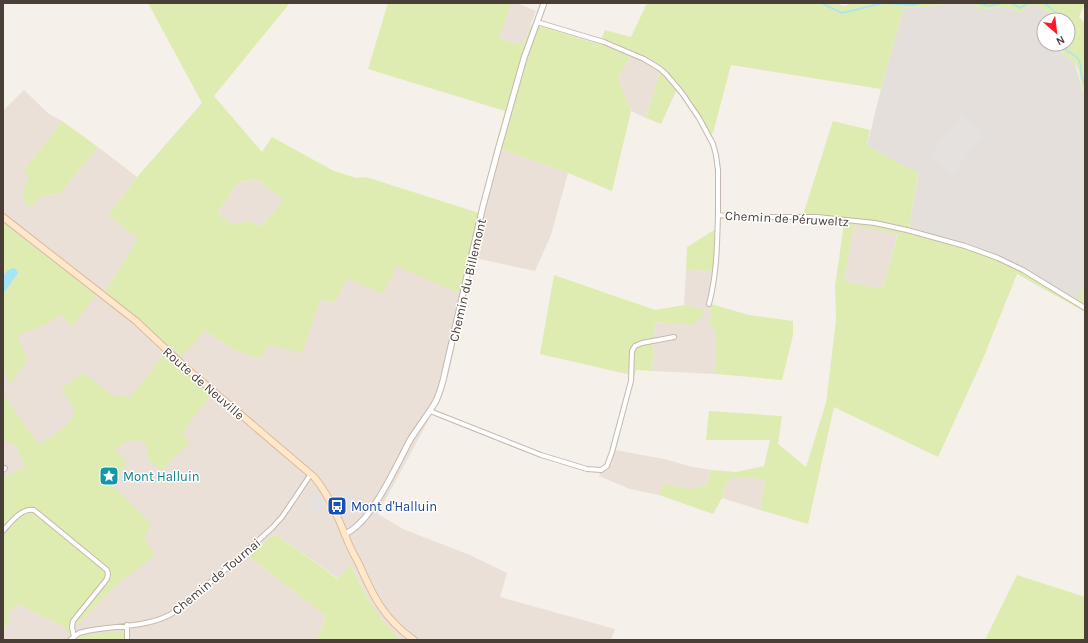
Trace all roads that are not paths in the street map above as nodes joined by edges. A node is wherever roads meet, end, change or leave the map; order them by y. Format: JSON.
{"nodes":[{"id":1,"x":544,"y":3,"type":"edge"},
{"id":2,"x":537,"y":22,"type":"junction"},
{"id":3,"x":718,"y":215,"type":"junction"},
{"id":4,"x":3,"y":217,"type":"edge"},
{"id":5,"x":709,"y":304,"type":"dead end"},
{"id":6,"x":1085,"y":308,"type":"edge"},
{"id":7,"x":674,"y":337,"type":"dead end"},
{"id":8,"x":430,"y":411,"type":"junction"},
{"id":9,"x":311,"y":474,"type":"junction"},
{"id":10,"x":3,"y":530,"type":"edge"},
{"id":11,"x":344,"y":534,"type":"junction"},
{"id":12,"x":351,"y":551,"type":"junction"},
{"id":13,"x":127,"y":625,"type":"junction"},
{"id":14,"x":72,"y":638,"type":"edge"},
{"id":15,"x":127,"y":640,"type":"edge"},
{"id":16,"x":407,"y":640,"type":"edge"},
{"id":17,"x":414,"y":640,"type":"edge"}],
"edges":[{"from":1,"to":2,"type":"street","name":"Chemin du Billemont"},
{"from":2,"to":3,"type":"street","name":"Chemin de Péruweltz"},
{"from":2,"to":8,"type":"street","name":"Chemin du Billemont"},
{"from":3,"to":5,"type":"street"},
{"from":3,"to":6,"type":"street","name":"Chemin de Péruweltz"},
{"from":4,"to":9,"type":"main road","name":"Route de Neuville"},
{"from":7,"to":8,"type":"street"},
{"from":8,"to":11,"type":"street","name":"Chemin du Billemont"},
{"from":9,"to":11,"type":"main road","name":"Route de Neuville"},
{"from":9,"to":13,"type":"street","name":"Chemin de Tournai"},
{"from":10,"to":14,"type":"street"},
{"from":11,"to":12,"type":"main road","name":"Route de Neuville"},
{"from":12,"to":16,"type":"main road","name":"Route de Neuville"},
{"from":12,"to":17,"type":"main road","name":"Route de Neuville"},
{"from":13,"to":14,"type":"street","name":"Chemin de Tournai"},
{"from":13,"to":15,"type":"street"}]}
